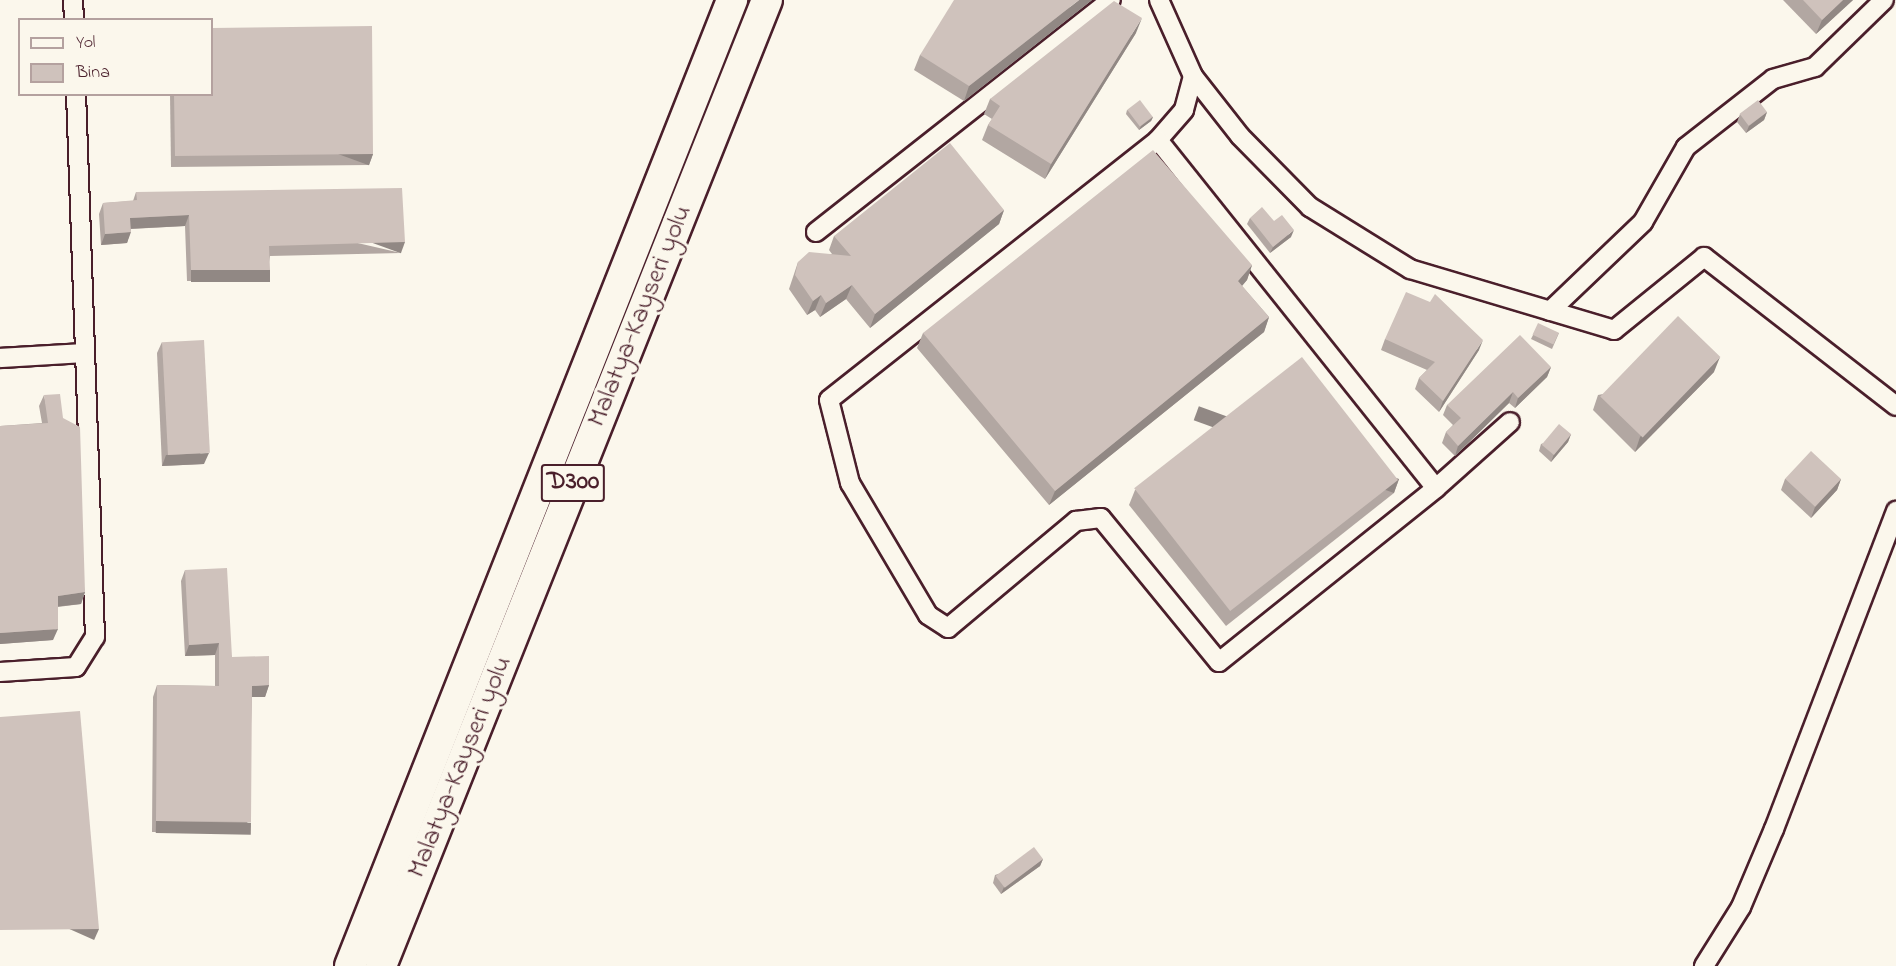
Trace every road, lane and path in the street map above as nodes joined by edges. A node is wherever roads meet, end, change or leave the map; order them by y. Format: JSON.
{"nodes":[{"id":1,"x":73,"y":0,"type":"edge"},
{"id":2,"x":732,"y":0,"type":"edge"},
{"id":3,"x":767,"y":0,"type":"edge"},
{"id":4,"x":1111,"y":0,"type":"edge"},
{"id":5,"x":1159,"y":0,"type":"edge"},
{"id":6,"x":1884,"y":0,"type":"edge"},
{"id":7,"x":74,"y":18,"type":"edge"},
{"id":8,"x":1193,"y":76,"type":"junction"},
{"id":9,"x":76,"y":96,"type":"edge"},
{"id":10,"x":1158,"y":140,"type":"junction"},
{"id":11,"x":816,"y":232,"type":"dead end"},
{"id":12,"x":1550,"y":311,"type":"junction"},
{"id":13,"x":84,"y":353,"type":"junction"},
{"id":14,"x":0,"y":358,"type":"edge"},
{"id":15,"x":1896,"y":406,"type":"edge"},
{"id":16,"x":1510,"y":422,"type":"dead end"},
{"id":17,"x":1436,"y":488,"type":"junction"},
{"id":18,"x":1896,"y":511,"type":"edge"},
{"id":19,"x":0,"y":672,"type":"edge"},
{"id":20,"x":350,"y":966,"type":"edge"},
{"id":21,"x":381,"y":966,"type":"edge"},
{"id":22,"x":1704,"y":966,"type":"edge"}],
"edges":[{"from":1,"to":7,"type":"street"},
{"from":2,"to":20,"type":"highway","number":"D300"},
{"from":3,"to":21,"type":"highway","name":"Malatya-Kayseri yolu","number":"D300"},
{"from":4,"to":11,"type":"street"},
{"from":5,"to":8,"type":"street"},
{"from":6,"to":12,"type":"street"},
{"from":8,"to":10,"type":"street"},
{"from":8,"to":12,"type":"street"},
{"from":9,"to":13,"type":"street"},
{"from":10,"to":17,"type":"street"},
{"from":10,"to":17,"type":"street"},
{"from":12,"to":15,"type":"street"},
{"from":13,"to":14,"type":"street"},
{"from":13,"to":19,"type":"street"},
{"from":16,"to":17,"type":"street"},
{"from":18,"to":22,"type":"street"}]}
